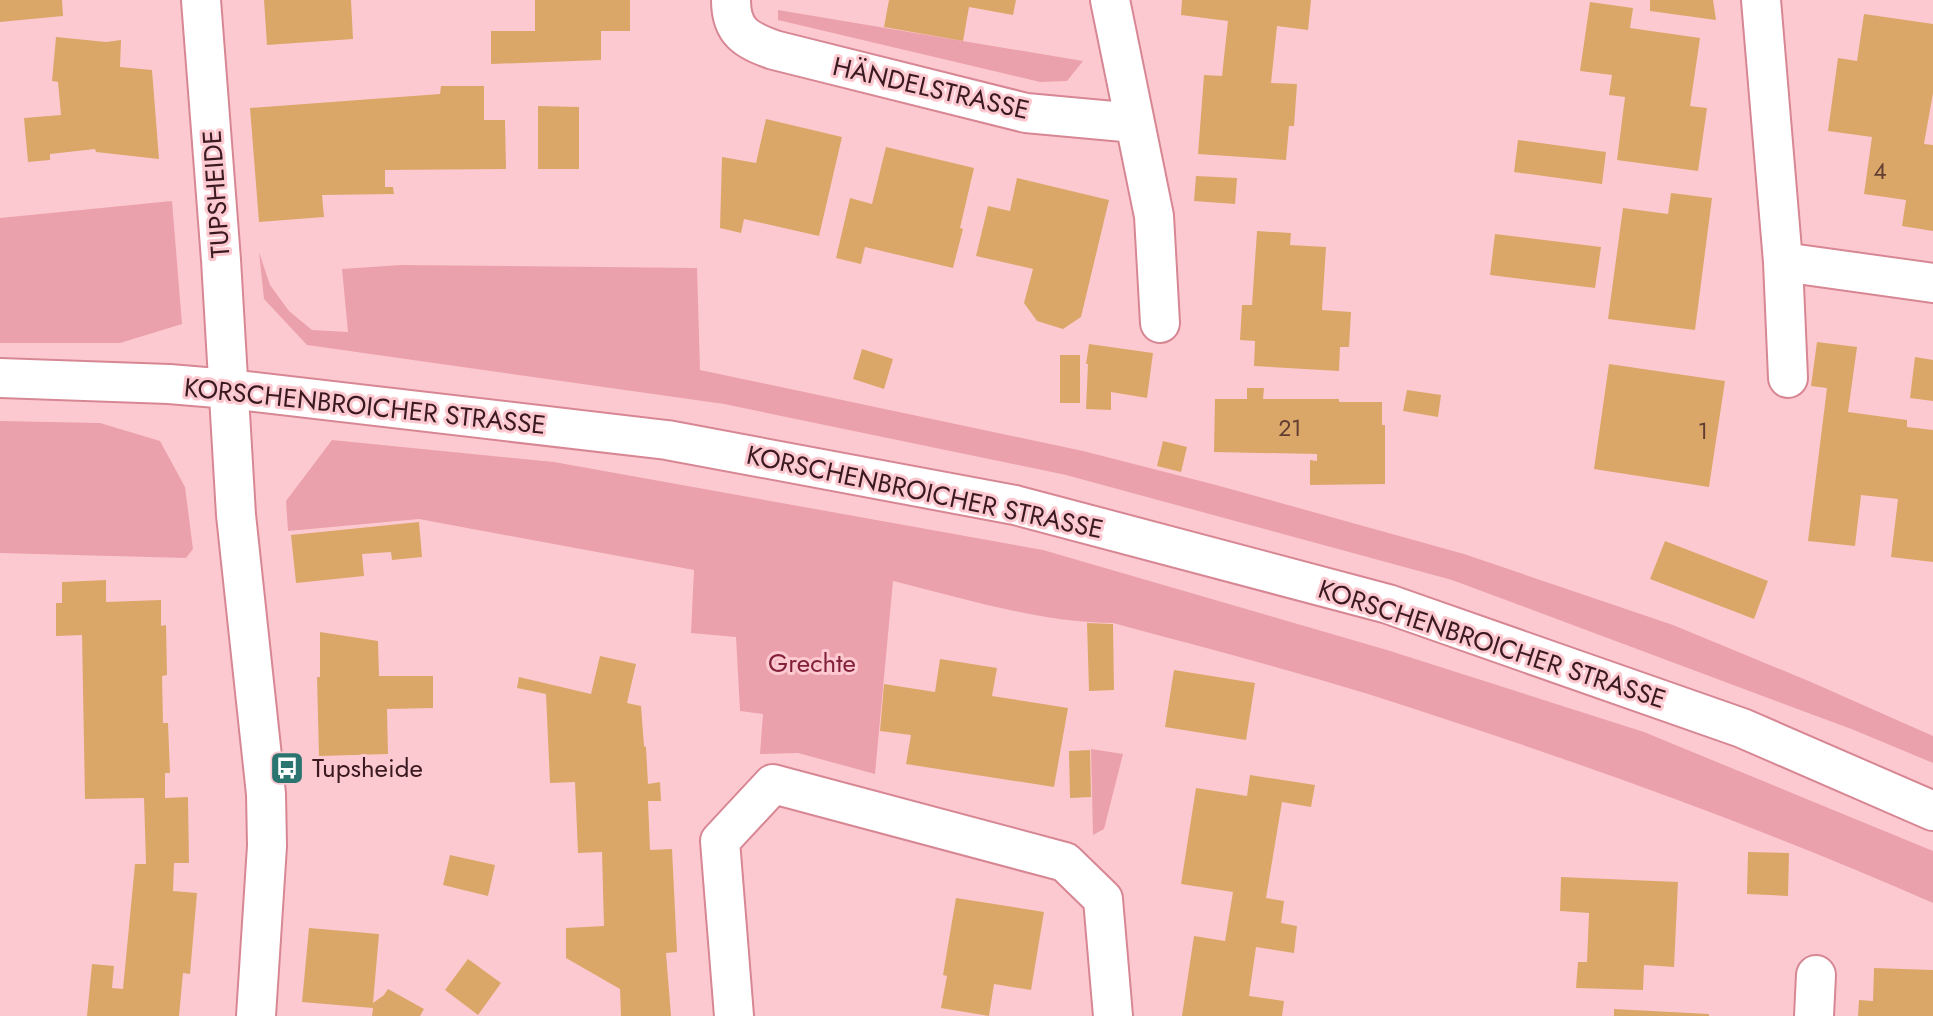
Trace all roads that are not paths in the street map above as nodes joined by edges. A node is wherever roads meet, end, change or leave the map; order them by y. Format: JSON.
{"nodes":[{"id":1,"x":201,"y":0,"type":"edge"},
{"id":2,"x":1110,"y":0,"type":"edge"},
{"id":3,"x":1761,"y":0,"type":"edge"},
{"id":4,"x":733,"y":13,"type":"edge"},
{"id":5,"x":1135,"y":123,"type":"junction"},
{"id":6,"x":1783,"y":262,"type":"junction"},
{"id":7,"x":1933,"y":283,"type":"edge"},
{"id":8,"x":1160,"y":323,"type":"dead end"},
{"id":9,"x":0,"y":378,"type":"edge"},
{"id":10,"x":1788,"y":378,"type":"dead end"},
{"id":11,"x":229,"y":389,"type":"junction"},
{"id":12,"x":1933,"y":811,"type":"edge"},
{"id":13,"x":1816,"y":975,"type":"dead end"},
{"id":14,"x":256,"y":1016,"type":"edge"},
{"id":15,"x":734,"y":1016,"type":"edge"},
{"id":16,"x":1113,"y":1016,"type":"edge"},
{"id":17,"x":1814,"y":1016,"type":"edge"}],
"edges":[{"from":1,"to":11,"type":"street","name":"TUPSHEIDE"},
{"from":2,"to":5,"type":"street"},
{"from":3,"to":6,"type":"street"},
{"from":4,"to":5,"type":"street","name":"HÄNDELSTRASSE"},
{"from":5,"to":8,"type":"street"},
{"from":6,"to":7,"type":"street"},
{"from":6,"to":10,"type":"street"},
{"from":9,"to":11,"type":"street","name":"KORSCHENBROICHER STRASSE"},
{"from":11,"to":12,"type":"street","name":"KORSCHENBROICHER STRASSE"},
{"from":11,"to":14,"type":"street","name":"TUPSHEIDE"},
{"from":13,"to":17,"type":"street"},
{"from":15,"to":16,"type":"street"}]}
